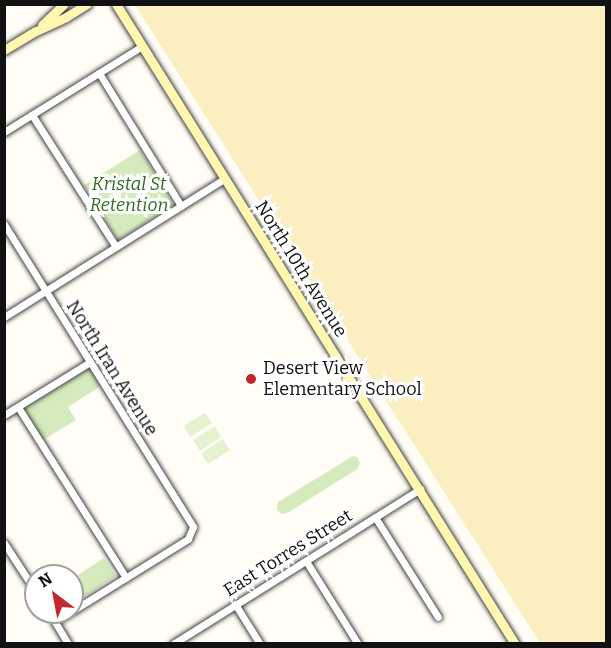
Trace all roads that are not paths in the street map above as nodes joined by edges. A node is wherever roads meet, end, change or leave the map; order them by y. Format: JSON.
{"nodes":[{"id":1,"x":64,"y":4,"type":"edge"},
{"id":2,"x":87,"y":4,"type":"edge"},
{"id":3,"x":116,"y":4,"type":"edge"},
{"id":4,"x":36,"y":31,"type":"junction"},
{"id":5,"x":142,"y":46,"type":"junction"},
{"id":6,"x":4,"y":50,"type":"edge"},
{"id":7,"x":99,"y":73,"type":"junction"},
{"id":8,"x":32,"y":115,"type":"junction"},
{"id":9,"x":4,"y":132,"type":"edge"},
{"id":10,"x":224,"y":179,"type":"junction"},
{"id":11,"x":181,"y":206,"type":"junction"},
{"id":12,"x":4,"y":225,"type":"edge"},
{"id":13,"x":116,"y":247,"type":"junction"},
{"id":14,"x":46,"y":292,"type":"junction"},
{"id":15,"x":4,"y":317,"type":"edge"},
{"id":16,"x":90,"y":362,"type":"junction"},
{"id":17,"x":18,"y":407,"type":"junction"},
{"id":18,"x":4,"y":415,"type":"edge"},
{"id":19,"x":420,"y":489,"type":"junction"},
{"id":20,"x":375,"y":517,"type":"junction"},
{"id":21,"x":4,"y":543,"type":"edge"},
{"id":22,"x":306,"y":561,"type":"junction"},
{"id":23,"x":24,"y":574,"type":"edge"},
{"id":24,"x":126,"y":578,"type":"junction"},
{"id":25,"x":84,"y":603,"type":"edge"},
{"id":26,"x":236,"y":604,"type":"junction"},
{"id":27,"x":438,"y":617,"type":"dead end"},
{"id":28,"x":57,"y":624,"type":"edge"},
{"id":29,"x":68,"y":644,"type":"edge"},
{"id":30,"x":173,"y":644,"type":"edge"},
{"id":31,"x":260,"y":644,"type":"edge"},
{"id":32,"x":358,"y":644,"type":"edge"},
{"id":33,"x":515,"y":644,"type":"edge"}],
"edges":[{"from":1,"to":4,"type":"main road"},
{"from":2,"to":4,"type":"main road"},
{"from":3,"to":5,"type":"main road","name":"North 10th Avenue"},
{"from":4,"to":6,"type":"main road"},
{"from":5,"to":7,"type":"street"},
{"from":5,"to":10,"type":"main road","name":"North 10th Avenue"},
{"from":7,"to":8,"type":"street"},
{"from":7,"to":11,"type":"street"},
{"from":8,"to":9,"type":"street"},
{"from":8,"to":13,"type":"street"},
{"from":10,"to":11,"type":"street"},
{"from":10,"to":19,"type":"main road","name":"North 10th Avenue"},
{"from":11,"to":13,"type":"street"},
{"from":12,"to":14,"type":"street","name":"North Iran Avenue"},
{"from":13,"to":14,"type":"street"},
{"from":14,"to":15,"type":"street"},
{"from":14,"to":16,"type":"street","name":"North Iran Avenue"},
{"from":16,"to":17,"type":"street"},
{"from":16,"to":24,"type":"street","name":"North Iran Avenue"},
{"from":17,"to":18,"type":"street"},
{"from":17,"to":24,"type":"street"},
{"from":19,"to":20,"type":"street","name":"East Torres Street"},
{"from":19,"to":33,"type":"main road","name":"North 10th Avenue"},
{"from":20,"to":22,"type":"street","name":"East Torres Street"},
{"from":20,"to":27,"type":"street"},
{"from":21,"to":23,"type":"street"},
{"from":22,"to":26,"type":"street","name":"East Torres Street"},
{"from":22,"to":32,"type":"street"},
{"from":24,"to":25,"type":"street"},
{"from":26,"to":30,"type":"street","name":"East Torres Street"},
{"from":26,"to":31,"type":"street"},
{"from":28,"to":29,"type":"street"}]}
